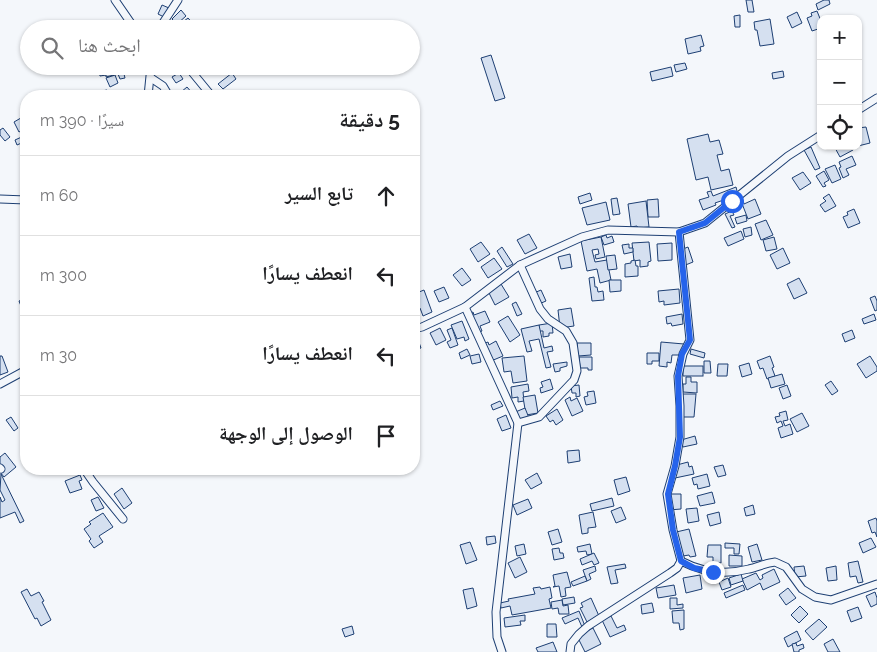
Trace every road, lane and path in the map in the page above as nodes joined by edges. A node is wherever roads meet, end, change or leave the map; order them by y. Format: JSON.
{"nodes":[{"id":1,"x":115,"y":0,"type":"edge"},
{"id":2,"x":178,"y":0,"type":"edge"},
{"id":3,"x":129,"y":20,"type":"edge"},
{"id":4,"x":165,"y":20,"type":"edge"},
{"id":5,"x":194,"y":75,"type":"edge"},
{"id":6,"x":151,"y":78,"type":"joint"},
{"id":7,"x":149,"y":90,"type":"edge"},
{"id":8,"x":165,"y":90,"type":"edge"},
{"id":9,"x":207,"y":90,"type":"edge"},
{"id":10,"x":877,"y":98,"type":"edge"},
{"id":11,"x":862,"y":107,"type":"edge"},
{"id":12,"x":817,"y":138,"type":"edge"},
{"id":13,"x":0,"y":199,"type":"edge"},
{"id":14,"x":20,"y":200,"type":"edge"},
{"id":15,"x":679,"y":232,"type":"junction"},
{"id":16,"x":520,"y":265,"type":"junction"},
{"id":17,"x":464,"y":306,"type":"junction"},
{"id":18,"x":420,"y":328,"type":"edge"},
{"id":19,"x":20,"y":373,"type":"edge"},
{"id":20,"x":0,"y":384,"type":"edge"},
{"id":21,"x":518,"y":423,"type":"junction"},
{"id":22,"x":88,"y":475,"type":"edge"},
{"id":23,"x":123,"y":519,"type":"dead end"},
{"id":24,"x":681,"y":561,"type":"junction"},
{"id":25,"x":877,"y":584,"type":"edge"},
{"id":26,"x":502,"y":652,"type":"edge"},
{"id":27,"x":570,"y":652,"type":"edge"}],
"edges":[{"from":1,"to":3,"type":"street"},
{"from":2,"to":4,"type":"street"},
{"from":5,"to":9,"type":"street"},
{"from":6,"to":7,"type":"street"},
{"from":6,"to":8,"type":"street"},
{"from":10,"to":11,"type":"street"},
{"from":12,"to":15,"type":"street"},
{"from":13,"to":14,"type":"street"},
{"from":15,"to":16,"type":"street"},
{"from":15,"to":24,"type":"street"},
{"from":16,"to":17,"type":"street"},
{"from":16,"to":21,"type":"street"},
{"from":17,"to":18,"type":"street"},
{"from":17,"to":21,"type":"street"},
{"from":19,"to":20,"type":"street"},
{"from":21,"to":26,"type":"street"},
{"from":22,"to":23,"type":"street"},
{"from":24,"to":25,"type":"street"},
{"from":24,"to":27,"type":"street"}]}
